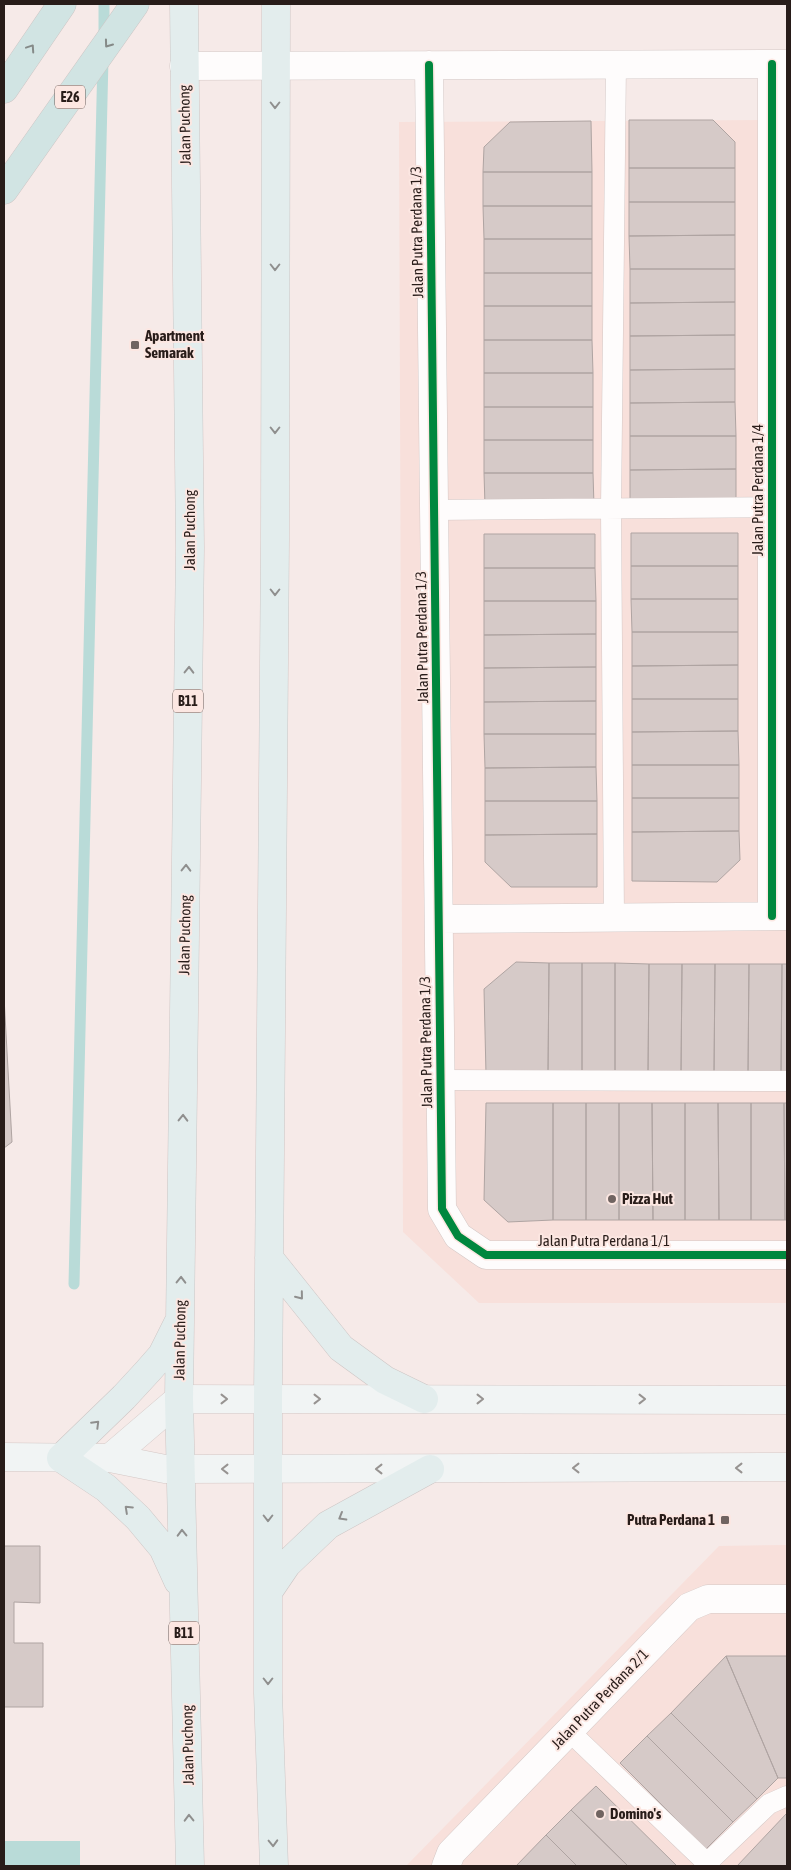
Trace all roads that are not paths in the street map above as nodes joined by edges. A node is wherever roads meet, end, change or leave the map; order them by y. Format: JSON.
{"nodes":[{"id":1,"x":62,"y":4,"type":"edge"},
{"id":2,"x":135,"y":4,"type":"edge"},
{"id":3,"x":184,"y":4,"type":"edge"},
{"id":4,"x":276,"y":4,"type":"edge"},
{"id":5,"x":616,"y":64,"type":"junction"},
{"id":6,"x":780,"y":64,"type":"edge"},
{"id":7,"x":429,"y":65,"type":"junction"},
{"id":8,"x":184,"y":66,"type":"junction"},
{"id":9,"x":276,"y":66,"type":"junction"},
{"id":10,"x":4,"y":88,"type":"edge"},
{"id":11,"x":4,"y":190,"type":"edge"},
{"id":12,"x":780,"y":507,"type":"edge"},
{"id":13,"x":611,"y":509,"type":"junction"},
{"id":14,"x":434,"y":510,"type":"junction"},
{"id":15,"x":780,"y":916,"type":"edge"},
{"id":16,"x":614,"y":918,"type":"junction"},
{"id":17,"x":439,"y":919,"type":"junction"},
{"id":18,"x":440,"y":1080,"type":"junction"},
{"id":19,"x":787,"y":1081,"type":"edge"},
{"id":20,"x":442,"y":1209,"type":"joint"},
{"id":21,"x":787,"y":1255,"type":"edge"},
{"id":22,"x":270,"y":1258,"type":"junction"},
{"id":23,"x":181,"y":1319,"type":"junction"},
{"id":24,"x":179,"y":1399,"type":"junction"},
{"id":25,"x":268,"y":1399,"type":"junction"},
{"id":26,"x":424,"y":1399,"type":"junction"},
{"id":27,"x":787,"y":1400,"type":"edge"},
{"id":28,"x":4,"y":1457,"type":"edge"},
{"id":29,"x":60,"y":1458,"type":"junction"},
{"id":30,"x":110,"y":1458,"type":"junction"},
{"id":31,"x":787,"y":1468,"type":"edge"},
{"id":32,"x":430,"y":1469,"type":"junction"},
{"id":33,"x":181,"y":1470,"type":"junction"},
{"id":34,"x":268,"y":1470,"type":"junction"},
{"id":35,"x":183,"y":1592,"type":"junction"},
{"id":36,"x":268,"y":1592,"type":"junction"},
{"id":37,"x":787,"y":1599,"type":"edge"},
{"id":38,"x":569,"y":1731,"type":"junction"},
{"id":39,"x":787,"y":1796,"type":"edge"},
{"id":40,"x":707,"y":1865,"type":"edge"},
{"id":41,"x":190,"y":1866,"type":"edge"},
{"id":42,"x":274,"y":1866,"type":"edge"},
{"id":43,"x":446,"y":1866,"type":"edge"}],
"edges":[{"from":10,"to":1,"type":"highway","one_way":true},
{"from":2,"to":11,"type":"highway","number":"E26","one_way":true},
{"from":3,"to":8,"type":"main road","name":"Jalan Puchong","number":"B11"},
{"from":4,"to":9,"type":"main road"},
{"from":5,"to":6,"type":"street"},
{"from":5,"to":7,"type":"street"},
{"from":5,"to":13,"type":"lane"},
{"from":6,"to":12,"type":"street","name":"Jalan Putra Perdana 1/4"},
{"from":7,"to":9,"type":"street"},
{"from":7,"to":14,"type":"street","name":"Jalan Putra Perdana 1/3"},
{"from":8,"to":9,"type":"street"},
{"from":23,"to":8,"type":"main road","name":"Jalan Puchong","number":"B11","one_way":true},
{"from":9,"to":22,"type":"main road","one_way":true},
{"from":12,"to":13,"type":"lane"},
{"from":12,"to":15,"type":"street","name":"Jalan Putra Perdana 1/4"},
{"from":13,"to":14,"type":"lane"},
{"from":13,"to":16,"type":"lane"},
{"from":14,"to":17,"type":"street","name":"Jalan Putra Perdana 1/3"},
{"from":15,"to":16,"type":"street"},
{"from":16,"to":17,"type":"street"},
{"from":17,"to":18,"type":"street","name":"Jalan Putra Perdana 1/3"},
{"from":18,"to":19,"type":"lane"},
{"from":18,"to":20,"type":"street","name":"Jalan Putra Perdana 1/3"},
{"from":20,"to":21,"type":"street","name":"Jalan Putra Perdana 1/1"},
{"from":22,"to":25,"type":"main road"},
{"from":22,"to":26,"type":"main road","one_way":true},
{"from":23,"to":24,"type":"main road","name":"Jalan Puchong","number":"B11"},
{"from":29,"to":23,"type":"main road","one_way":true},
{"from":24,"to":25,"type":"street","one_way":true},
{"from":24,"to":30,"type":"street"},
{"from":24,"to":33,"type":"main road","name":"Jalan Puchong","number":"B11"},
{"from":25,"to":26,"type":"street","one_way":true},
{"from":25,"to":34,"type":"main road"},
{"from":26,"to":27,"type":"street","one_way":true},
{"from":28,"to":29,"type":"street"},
{"from":29,"to":30,"type":"street"},
{"from":35,"to":29,"type":"main road","one_way":true},
{"from":30,"to":33,"type":"street"},
{"from":31,"to":32,"type":"street","one_way":true},
{"from":32,"to":34,"type":"street","one_way":true},
{"from":32,"to":36,"type":"main road","one_way":true},
{"from":34,"to":33,"type":"street","one_way":true},
{"from":35,"to":33,"type":"main road","name":"Jalan Puchong","number":"B11","one_way":true},
{"from":34,"to":36,"type":"main road","one_way":true},
{"from":41,"to":35,"type":"main road","name":"Jalan Puchong","number":"B11","one_way":true},
{"from":36,"to":42,"type":"main road","one_way":true},
{"from":37,"to":38,"type":"street","name":"Jalan Putra Perdana 2/1"},
{"from":38,"to":40,"type":"lane"},
{"from":38,"to":43,"type":"street","name":"Jalan Putra Perdana 2/1"},
{"from":39,"to":40,"type":"lane"}]}
